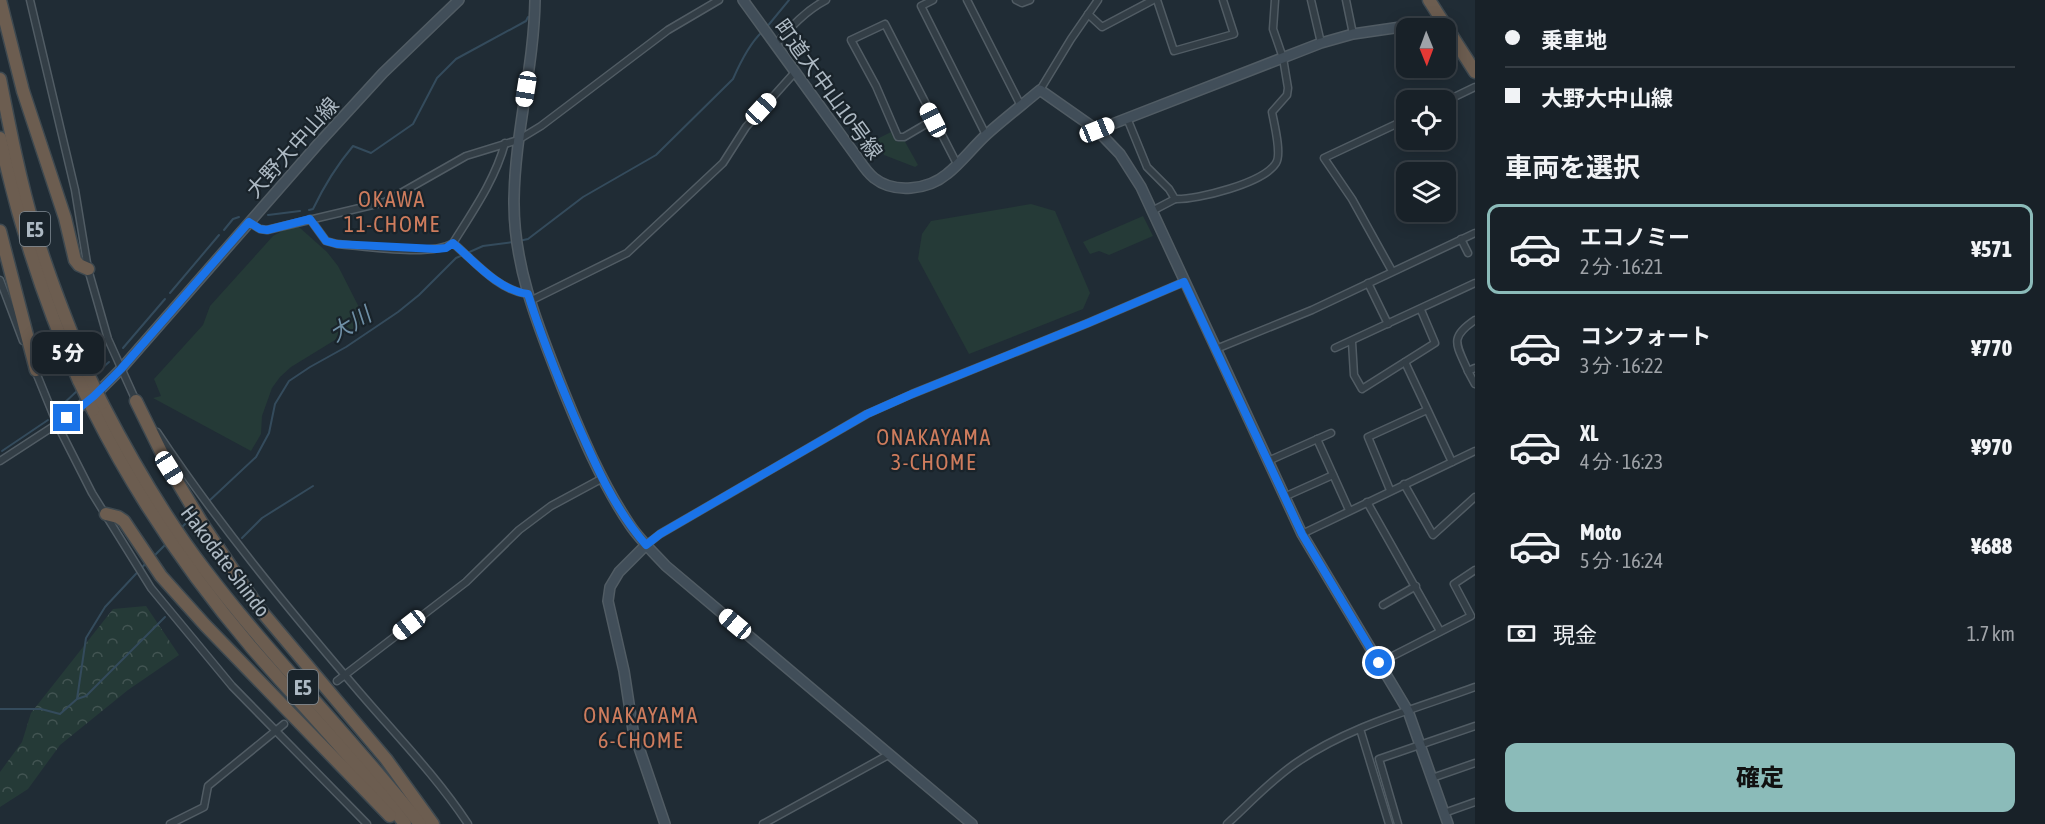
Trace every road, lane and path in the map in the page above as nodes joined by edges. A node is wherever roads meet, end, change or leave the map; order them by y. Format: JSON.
{"nodes":[{"id":1,"x":0,"y":0,"type":"edge"},
{"id":2,"x":459,"y":0,"type":"edge"},
{"id":3,"x":535,"y":0,"type":"edge"},
{"id":4,"x":719,"y":0,"type":"edge"},
{"id":5,"x":743,"y":0,"type":"edge"},
{"id":6,"x":826,"y":0,"type":"edge"},
{"id":7,"x":933,"y":0,"type":"edge"},
{"id":8,"x":967,"y":0,"type":"edge"},
{"id":9,"x":1016,"y":0,"type":"edge"},
{"id":10,"x":1030,"y":0,"type":"edge"},
{"id":11,"x":1098,"y":0,"type":"edge"},
{"id":12,"x":1155,"y":0,"type":"edge"},
{"id":13,"x":1223,"y":0,"type":"edge"},
{"id":14,"x":1275,"y":0,"type":"edge"},
{"id":15,"x":1311,"y":0,"type":"edge"},
{"id":16,"x":1346,"y":0,"type":"edge"},
{"id":17,"x":1430,"y":0,"type":"edge"},
{"id":18,"x":33,"y":1,"type":"edge"},
{"id":19,"x":1088,"y":14,"type":"junction"},
{"id":20,"x":1440,"y":18,"type":"edge"},
{"id":21,"x":1396,"y":28,"type":"edge"},
{"id":22,"x":1353,"y":34,"type":"junction"},
{"id":23,"x":773,"y":42,"type":"junction"},
{"id":24,"x":1321,"y":43,"type":"junction"},
{"id":25,"x":1456,"y":43,"type":"edge"},
{"id":26,"x":1283,"y":58,"type":"junction"},
{"id":27,"x":796,"y":71,"type":"junction"},
{"id":28,"x":1475,"y":72,"type":"edge"},
{"id":29,"x":0,"y":78,"type":"edge"},
{"id":30,"x":1475,"y":87,"type":"edge"},
{"id":31,"x":1040,"y":90,"type":"junction"},
{"id":32,"x":1456,"y":96,"type":"edge"},
{"id":33,"x":1021,"y":106,"type":"junction"},
{"id":34,"x":1127,"y":118,"type":"junction"},
{"id":35,"x":933,"y":120,"type":"junction"},
{"id":36,"x":1396,"y":124,"type":"edge"},
{"id":37,"x":1097,"y":130,"type":"junction"},
{"id":38,"x":986,"y":135,"type":"junction"},
{"id":39,"x":0,"y":138,"type":"edge"},
{"id":40,"x":518,"y":140,"type":"junction"},
{"id":41,"x":505,"y":143,"type":"junction"},
{"id":42,"x":957,"y":164,"type":"junction"},
{"id":43,"x":1175,"y":199,"type":"junction"},
{"id":44,"x":1152,"y":211,"type":"junction"},
{"id":45,"x":310,"y":219,"type":"junction"},
{"id":46,"x":249,"y":222,"type":"junction"},
{"id":47,"x":0,"y":231,"type":"edge"},
{"id":48,"x":1475,"y":232,"type":"edge"},
{"id":49,"x":1461,"y":239,"type":"junction"},
{"id":50,"x":453,"y":243,"type":"junction"},
{"id":51,"x":1468,"y":253,"type":"dead end"},
{"id":52,"x":88,"y":270,"type":"junction"},
{"id":53,"x":1392,"y":272,"type":"junction"},
{"id":54,"x":0,"y":280,"type":"edge"},
{"id":55,"x":1184,"y":282,"type":"junction"},
{"id":56,"x":1475,"y":283,"type":"edge"},
{"id":57,"x":1368,"y":284,"type":"junction"},
{"id":58,"x":529,"y":298,"type":"junction"},
{"id":59,"x":1421,"y":310,"type":"junction"},
{"id":60,"x":1475,"y":320,"type":"edge"},
{"id":61,"x":1388,"y":324,"type":"junction"},
{"id":62,"x":1352,"y":342,"type":"junction"},
{"id":63,"x":1335,"y":348,"type":"dead end"},
{"id":64,"x":1216,"y":350,"type":"junction"},
{"id":65,"x":1405,"y":362,"type":"junction"},
{"id":66,"x":121,"y":369,"type":"junction"},
{"id":67,"x":1472,"y":369,"type":"edge"},
{"id":68,"x":36,"y":370,"type":"junction"},
{"id":69,"x":84,"y":377,"type":"junction"},
{"id":70,"x":1475,"y":384,"type":"edge"},
{"id":71,"x":136,"y":401,"type":"junction"},
{"id":72,"x":1427,"y":410,"type":"junction"},
{"id":73,"x":57,"y":424,"type":"junction"},
{"id":74,"x":1331,"y":433,"type":"dead end"},
{"id":75,"x":1317,"y":440,"type":"junction"},
{"id":76,"x":1475,"y":451,"type":"edge"},
{"id":77,"x":0,"y":461,"type":"edge"},
{"id":78,"x":1268,"y":461,"type":"junction"},
{"id":79,"x":1452,"y":462,"type":"junction"},
{"id":80,"x":1333,"y":475,"type":"junction"},
{"id":81,"x":601,"y":478,"type":"junction"},
{"id":82,"x":1404,"y":484,"type":"junction"},
{"id":83,"x":1390,"y":490,"type":"junction"},
{"id":84,"x":1284,"y":497,"type":"junction"},
{"id":85,"x":1475,"y":497,"type":"edge"},
{"id":86,"x":1367,"y":502,"type":"junction"},
{"id":87,"x":1349,"y":510,"type":"junction"},
{"id":88,"x":106,"y":514,"type":"junction"},
{"id":89,"x":1302,"y":534,"type":"junction"},
{"id":90,"x":646,"y":545,"type":"junction"},
{"id":91,"x":184,"y":552,"type":"junction"},
{"id":92,"x":1475,"y":570,"type":"edge"},
{"id":93,"x":1416,"y":585,"type":"junction"},
{"id":94,"x":1383,"y":605,"type":"dead end"},
{"id":95,"x":1474,"y":617,"type":"edge"},
{"id":96,"x":1440,"y":631,"type":"junction"},
{"id":97,"x":1379,"y":663,"type":"junction"},
{"id":98,"x":345,"y":675,"type":"junction"},
{"id":99,"x":337,"y":681,"type":"dead end"},
{"id":100,"x":1475,"y":687,"type":"edge"},
{"id":101,"x":1408,"y":711,"type":"junction"},
{"id":102,"x":284,"y":724,"type":"dead end"},
{"id":103,"x":1475,"y":726,"type":"edge"},
{"id":104,"x":1360,"y":729,"type":"junction"},
{"id":105,"x":276,"y":730,"type":"junction"},
{"id":106,"x":1420,"y":746,"type":"junction"},
{"id":107,"x":890,"y":754,"type":"junction"},
{"id":108,"x":1475,"y":763,"type":"edge"},
{"id":109,"x":1432,"y":778,"type":"junction"},
{"id":110,"x":1475,"y":802,"type":"edge"},
{"id":111,"x":1444,"y":813,"type":"junction"},
{"id":112,"x":170,"y":824,"type":"edge"},
{"id":113,"x":367,"y":824,"type":"edge"},
{"id":114,"x":396,"y":824,"type":"edge"},
{"id":115,"x":405,"y":824,"type":"edge"},
{"id":116,"x":420,"y":824,"type":"edge"},
{"id":117,"x":433,"y":824,"type":"edge"},
{"id":118,"x":468,"y":824,"type":"edge"},
{"id":119,"x":665,"y":824,"type":"edge"},
{"id":120,"x":763,"y":824,"type":"edge"},
{"id":121,"x":972,"y":824,"type":"edge"},
{"id":122,"x":1227,"y":824,"type":"edge"},
{"id":123,"x":1389,"y":824,"type":"edge"},
{"id":124,"x":1398,"y":824,"type":"edge"},
{"id":125,"x":1448,"y":824,"type":"edge"}],
"edges":[{"from":1,"to":52,"type":"highway"},
{"from":2,"to":46,"type":"street","name":"大野大中山線"},
{"from":3,"to":40,"type":"street"},
{"from":4,"to":40,"type":"street"},
{"from":5,"to":23,"type":"street","name":"町道大中山10号線"},
{"from":6,"to":23,"type":"street"},
{"from":7,"to":38,"type":"street"},
{"from":8,"to":33,"type":"street"},
{"from":9,"to":10,"type":"street"},
{"from":11,"to":19,"type":"street"},
{"from":12,"to":13,"type":"street"},
{"from":12,"to":19,"type":"street"},
{"from":14,"to":26,"type":"street"},
{"from":15,"to":24,"type":"street"},
{"from":16,"to":22,"type":"street"},
{"from":17,"to":20,"type":"highway"},
{"from":18,"to":52,"type":"street"},
{"from":19,"to":31,"type":"street"},
{"from":21,"to":22,"type":"street"},
{"from":22,"to":24,"type":"street"},
{"from":23,"to":27,"type":"street","name":"町道大中山10号線"},
{"from":24,"to":26,"type":"street"},
{"from":25,"to":28,"type":"highway"},
{"from":26,"to":34,"type":"street"},
{"from":26,"to":43,"type":"street"},
{"from":27,"to":42,"type":"street","name":"町道大中山10号線"},
{"from":27,"to":58,"type":"street"},
{"from":29,"to":69,"type":"highway","name":"Hakodate Shindo","number":"E5"},
{"from":30,"to":32,"type":"street"},
{"from":31,"to":33,"type":"street","name":"町道大中山10号線"},
{"from":31,"to":37,"type":"street"},
{"from":33,"to":38,"type":"street","name":"町道大中山10号線"},
{"from":34,"to":37,"type":"street"},
{"from":34,"to":43,"type":"street"},
{"from":35,"to":35,"type":"street"},
{"from":35,"to":42,"type":"street"},
{"from":36,"to":53,"type":"street"},
{"from":37,"to":44,"type":"street"},
{"from":38,"to":42,"type":"street","name":"町道大中山10号線"},
{"from":39,"to":69,"type":"highway","name":"Hakodate Shindo","number":"E5"},
{"from":40,"to":41,"type":"street"},
{"from":40,"to":58,"type":"street"},
{"from":41,"to":45,"type":"street"},
{"from":41,"to":50,"type":"street"},
{"from":43,"to":44,"type":"street"},
{"from":44,"to":55,"type":"street"},
{"from":45,"to":46,"type":"street"},
{"from":45,"to":50,"type":"street"},
{"from":46,"to":66,"type":"street","name":"大野大中山線"},
{"from":47,"to":68,"type":"highway"},
{"from":48,"to":49,"type":"street"},
{"from":49,"to":51,"type":"street"},
{"from":49,"to":53,"type":"street"},
{"from":50,"to":58,"type":"street"},
{"from":52,"to":66,"type":"street"},
{"from":53,"to":57,"type":"street"},
{"from":54,"to":68,"type":"street"},
{"from":55,"to":64,"type":"street"},
{"from":55,"to":90,"type":"street"},
{"from":56,"to":59,"type":"street"},
{"from":57,"to":61,"type":"street"},
{"from":57,"to":64,"type":"street"},
{"from":58,"to":81,"type":"street"},
{"from":59,"to":61,"type":"street"},
{"from":59,"to":65,"type":"street"},
{"from":60,"to":67,"type":"street"},
{"from":61,"to":62,"type":"street"},
{"from":62,"to":63,"type":"street"},
{"from":62,"to":65,"type":"street"},
{"from":64,"to":78,"type":"street"},
{"from":65,"to":72,"type":"street"},
{"from":66,"to":71,"type":"street"},
{"from":66,"to":73,"type":"street","name":"大野大中山線"},
{"from":67,"to":70,"type":"street"},
{"from":68,"to":73,"type":"street"},
{"from":69,"to":91,"type":"highway","name":"Hakodate Shindo","number":"E5","bridge":true},
{"from":71,"to":98,"type":"street"},
{"from":71,"to":117,"type":"highway"},
{"from":72,"to":79,"type":"street"},
{"from":72,"to":83,"type":"street"},
{"from":73,"to":77,"type":"street"},
{"from":73,"to":88,"type":"street"},
{"from":74,"to":75,"type":"street"},
{"from":75,"to":78,"type":"street"},
{"from":75,"to":80,"type":"street"},
{"from":76,"to":79,"type":"street"},
{"from":78,"to":84,"type":"street"},
{"from":79,"to":82,"type":"street"},
{"from":80,"to":84,"type":"street"},
{"from":80,"to":87,"type":"street"},
{"from":81,"to":90,"type":"street"},
{"from":81,"to":98,"type":"street"},
{"from":82,"to":83,"type":"street"},
{"from":82,"to":85,"type":"street"},
{"from":83,"to":86,"type":"street"},
{"from":84,"to":89,"type":"street"},
{"from":86,"to":87,"type":"street"},
{"from":86,"to":93,"type":"street"},
{"from":87,"to":89,"type":"street"},
{"from":88,"to":105,"type":"street"},
{"from":88,"to":114,"type":"highway"},
{"from":89,"to":97,"type":"street"},
{"from":90,"to":107,"type":"street"},
{"from":90,"to":119,"type":"street"},
{"from":91,"to":115,"type":"highway","name":"Hakodate Shindo","number":"E5"},
{"from":91,"to":116,"type":"highway","name":"Hakodate Shindo","number":"E5"},
{"from":92,"to":95,"type":"street"},
{"from":93,"to":94,"type":"street"},
{"from":93,"to":96,"type":"street"},
{"from":95,"to":96,"type":"street"},
{"from":96,"to":97,"type":"street"},
{"from":97,"to":101,"type":"street"},
{"from":98,"to":99,"type":"street"},
{"from":98,"to":118,"type":"street"},
{"from":100,"to":101,"type":"street"},
{"from":101,"to":104,"type":"street"},
{"from":101,"to":106,"type":"street"},
{"from":102,"to":105,"type":"street"},
{"from":103,"to":106,"type":"street"},
{"from":104,"to":122,"type":"street"},
{"from":104,"to":123,"type":"street"},
{"from":105,"to":112,"type":"street"},
{"from":105,"to":113,"type":"street"},
{"from":106,"to":109,"type":"street"},
{"from":106,"to":124,"type":"street"},
{"from":107,"to":120,"type":"street"},
{"from":107,"to":121,"type":"street"},
{"from":108,"to":109,"type":"street"},
{"from":109,"to":111,"type":"street"},
{"from":110,"to":111,"type":"street"},
{"from":111,"to":125,"type":"street"}]}
